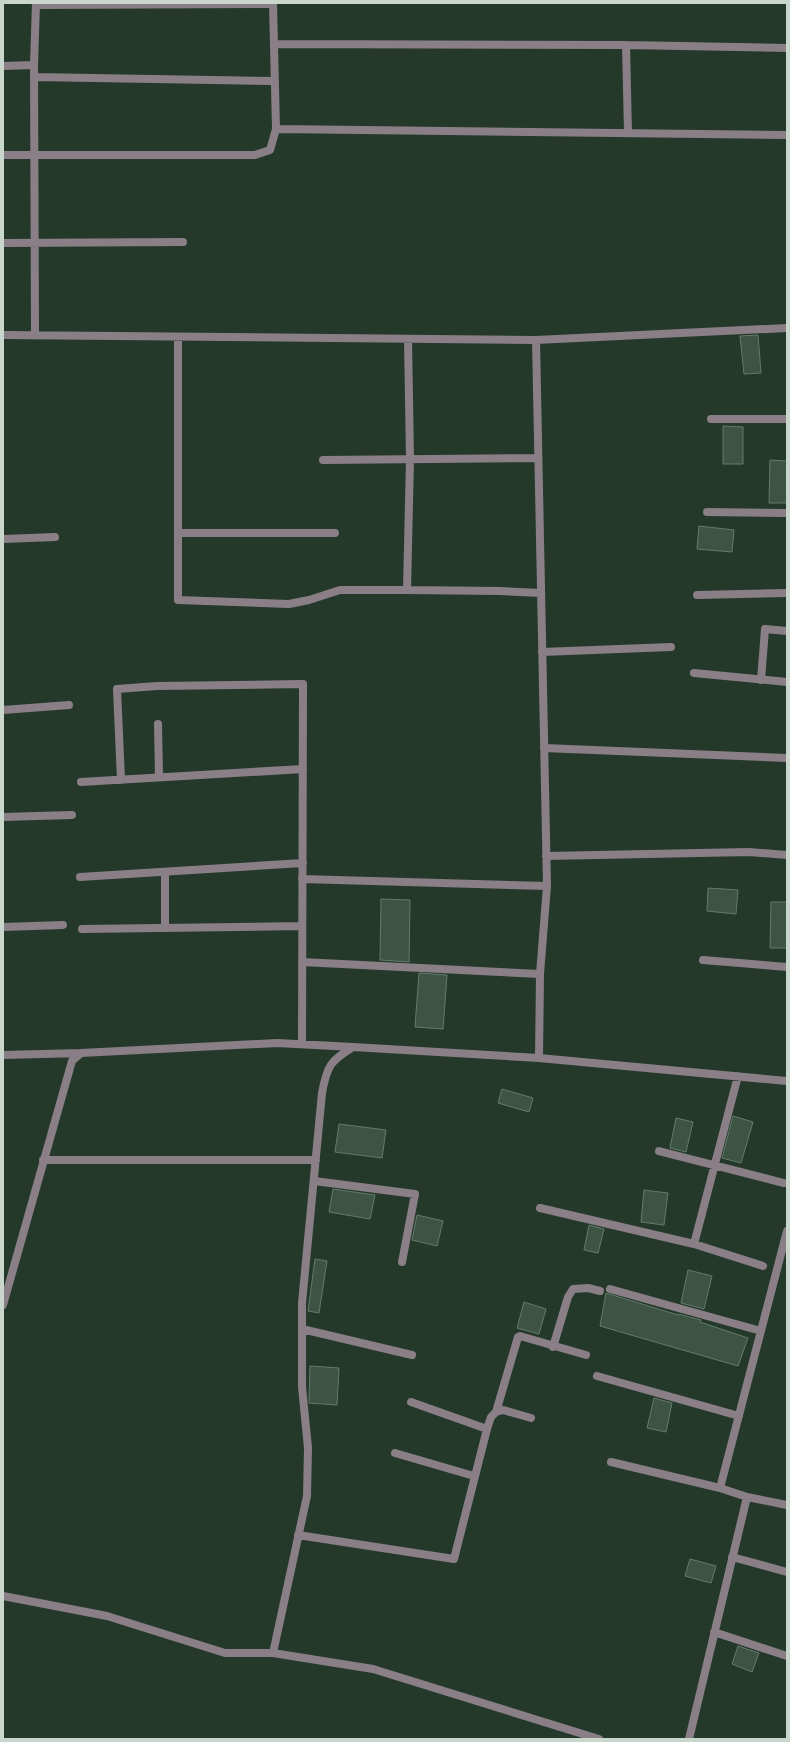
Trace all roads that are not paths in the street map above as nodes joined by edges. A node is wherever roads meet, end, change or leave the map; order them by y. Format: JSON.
{"nodes":[{"id":1,"x":36,"y":4,"type":"edge"},
{"id":2,"x":273,"y":4,"type":"edge"},
{"id":3,"x":274,"y":44,"type":"junction"},
{"id":4,"x":626,"y":45,"type":"junction"},
{"id":5,"x":787,"y":48,"type":"edge"},
{"id":6,"x":3,"y":66,"type":"edge"},
{"id":7,"x":34,"y":66,"type":"junction"},
{"id":8,"x":34,"y":77,"type":"junction"},
{"id":9,"x":274,"y":81,"type":"junction"},
{"id":10,"x":276,"y":129,"type":"junction"},
{"id":11,"x":628,"y":133,"type":"junction"},
{"id":12,"x":787,"y":135,"type":"edge"},
{"id":13,"x":34,"y":154,"type":"junction"},
{"id":14,"x":3,"y":155,"type":"edge"},
{"id":15,"x":184,"y":242,"type":"dead end"},
{"id":16,"x":3,"y":243,"type":"edge"},
{"id":17,"x":35,"y":243,"type":"junction"},
{"id":18,"x":787,"y":328,"type":"edge"},
{"id":19,"x":3,"y":335,"type":"edge"},
{"id":20,"x":35,"y":336,"type":"junction"},
{"id":21,"x":178,"y":338,"type":"junction"},
{"id":22,"x":408,"y":340,"type":"junction"},
{"id":23,"x":536,"y":340,"type":"junction"},
{"id":24,"x":711,"y":419,"type":"dead end"},
{"id":25,"x":787,"y":419,"type":"edge"},
{"id":26,"x":538,"y":458,"type":"junction"},
{"id":27,"x":410,"y":459,"type":"junction"},
{"id":28,"x":323,"y":460,"type":"dead end"},
{"id":29,"x":707,"y":512,"type":"dead end"},
{"id":30,"x":787,"y":513,"type":"edge"},
{"id":31,"x":335,"y":533,"type":"dead end"},
{"id":32,"x":178,"y":534,"type":"junction"},
{"id":33,"x":55,"y":537,"type":"dead end"},
{"id":34,"x":3,"y":539,"type":"edge"},
{"id":35,"x":407,"y":590,"type":"junction"},
{"id":36,"x":787,"y":592,"type":"edge"},
{"id":37,"x":541,"y":593,"type":"junction"},
{"id":38,"x":697,"y":595,"type":"dead end"},
{"id":39,"x":787,"y":630,"type":"edge"},
{"id":40,"x":671,"y":647,"type":"dead end"},
{"id":41,"x":542,"y":652,"type":"junction"},
{"id":42,"x":694,"y":673,"type":"dead end"},
{"id":43,"x":760,"y":680,"type":"junction"},
{"id":44,"x":787,"y":682,"type":"edge"},
{"id":45,"x":69,"y":705,"type":"dead end"},
{"id":46,"x":3,"y":710,"type":"edge"},
{"id":47,"x":158,"y":724,"type":"dead end"},
{"id":48,"x":544,"y":748,"type":"junction"},
{"id":49,"x":787,"y":758,"type":"edge"},
{"id":50,"x":303,"y":769,"type":"junction"},
{"id":51,"x":159,"y":777,"type":"junction"},
{"id":52,"x":121,"y":780,"type":"junction"},
{"id":53,"x":81,"y":782,"type":"dead end"},
{"id":54,"x":72,"y":815,"type":"dead end"},
{"id":55,"x":3,"y":817,"type":"edge"},
{"id":56,"x":787,"y":855,"type":"edge"},
{"id":57,"x":546,"y":856,"type":"junction"},
{"id":58,"x":303,"y":863,"type":"junction"},
{"id":59,"x":165,"y":872,"type":"junction"},
{"id":60,"x":80,"y":877,"type":"dead end"},
{"id":61,"x":302,"y":880,"type":"junction"},
{"id":62,"x":547,"y":886,"type":"junction"},
{"id":63,"x":63,"y":925,"type":"dead end"},
{"id":64,"x":302,"y":926,"type":"junction"},
{"id":65,"x":3,"y":927,"type":"edge"},
{"id":66,"x":165,"y":928,"type":"junction"},
{"id":67,"x":82,"y":929,"type":"dead end"},
{"id":68,"x":703,"y":960,"type":"dead end"},
{"id":69,"x":302,"y":962,"type":"junction"},
{"id":70,"x":787,"y":967,"type":"edge"},
{"id":71,"x":540,"y":974,"type":"junction"},
{"id":72,"x":302,"y":1043,"type":"junction"},
{"id":73,"x":353,"y":1047,"type":"junction"},
{"id":74,"x":81,"y":1053,"type":"junction"},
{"id":75,"x":3,"y":1055,"type":"edge"},
{"id":76,"x":539,"y":1058,"type":"junction"},
{"id":77,"x":738,"y":1076,"type":"junction"},
{"id":78,"x":787,"y":1081,"type":"edge"},
{"id":79,"x":659,"y":1151,"type":"dead end"},
{"id":80,"x":43,"y":1160,"type":"junction"},
{"id":81,"x":316,"y":1160,"type":"junction"},
{"id":82,"x":714,"y":1165,"type":"junction"},
{"id":83,"x":314,"y":1181,"type":"junction"},
{"id":84,"x":784,"y":1183,"type":"dead end"},
{"id":85,"x":540,"y":1208,"type":"dead end"},
{"id":86,"x":787,"y":1231,"type":"edge"},
{"id":87,"x":694,"y":1244,"type":"junction"},
{"id":88,"x":402,"y":1262,"type":"dead end"},
{"id":89,"x":763,"y":1266,"type":"dead end"},
{"id":90,"x":610,"y":1289,"type":"dead end"},
{"id":91,"x":600,"y":1291,"type":"dead end"},
{"id":92,"x":3,"y":1305,"type":"edge"},
{"id":93,"x":302,"y":1328,"type":"junction"},
{"id":94,"x":761,"y":1331,"type":"junction"},
{"id":95,"x":553,"y":1347,"type":"junction"},
{"id":96,"x":412,"y":1355,"type":"dead end"},
{"id":97,"x":586,"y":1355,"type":"dead end"},
{"id":98,"x":597,"y":1376,"type":"dead end"},
{"id":99,"x":411,"y":1402,"type":"dead end"},
{"id":100,"x":496,"y":1412,"type":"junction"},
{"id":101,"x":739,"y":1416,"type":"junction"},
{"id":102,"x":531,"y":1418,"type":"dead end"},
{"id":103,"x":487,"y":1429,"type":"junction"},
{"id":104,"x":395,"y":1453,"type":"dead end"},
{"id":105,"x":611,"y":1462,"type":"dead end"},
{"id":106,"x":474,"y":1476,"type":"junction"},
{"id":107,"x":720,"y":1488,"type":"junction"},
{"id":108,"x":747,"y":1497,"type":"junction"},
{"id":109,"x":787,"y":1505,"type":"edge"},
{"id":110,"x":298,"y":1535,"type":"junction"},
{"id":111,"x":732,"y":1556,"type":"junction"},
{"id":112,"x":787,"y":1572,"type":"edge"},
{"id":113,"x":3,"y":1596,"type":"edge"},
{"id":114,"x":714,"y":1632,"type":"junction"},
{"id":115,"x":273,"y":1653,"type":"junction"},
{"id":116,"x":787,"y":1656,"type":"edge"},
{"id":117,"x":599,"y":1739,"type":"edge"},
{"id":118,"x":689,"y":1739,"type":"edge"}],
"edges":[{"from":1,"to":2,"type":"street"},
{"from":1,"to":7,"type":"street"},
{"from":2,"to":3,"type":"street"},
{"from":3,"to":4,"type":"street"},
{"from":3,"to":9,"type":"street"},
{"from":4,"to":5,"type":"street"},
{"from":4,"to":11,"type":"street"},
{"from":6,"to":7,"type":"street"},
{"from":7,"to":8,"type":"street"},
{"from":8,"to":9,"type":"street"},
{"from":8,"to":13,"type":"street"},
{"from":9,"to":10,"type":"street"},
{"from":10,"to":11,"type":"street"},
{"from":10,"to":13,"type":"street"},
{"from":11,"to":12,"type":"street"},
{"from":13,"to":14,"type":"street"},
{"from":13,"to":17,"type":"street"},
{"from":15,"to":17,"type":"street"},
{"from":16,"to":17,"type":"street"},
{"from":17,"to":20,"type":"street"},
{"from":18,"to":23,"type":"street"},
{"from":19,"to":20,"type":"street"},
{"from":20,"to":21,"type":"street"},
{"from":21,"to":22,"type":"street"},
{"from":21,"to":32,"type":"street"},
{"from":22,"to":23,"type":"street"},
{"from":22,"to":27,"type":"street"},
{"from":23,"to":26,"type":"street"},
{"from":24,"to":25,"type":"street"},
{"from":26,"to":27,"type":"street"},
{"from":26,"to":37,"type":"street"},
{"from":27,"to":28,"type":"street"},
{"from":27,"to":35,"type":"street"},
{"from":29,"to":30,"type":"street"},
{"from":31,"to":32,"type":"street"},
{"from":32,"to":35,"type":"street"},
{"from":33,"to":34,"type":"street"},
{"from":35,"to":37,"type":"street"},
{"from":36,"to":38,"type":"street"},
{"from":37,"to":41,"type":"street"},
{"from":39,"to":43,"type":"street"},
{"from":40,"to":41,"type":"street"},
{"from":41,"to":48,"type":"street"},
{"from":42,"to":43,"type":"street"},
{"from":43,"to":44,"type":"street"},
{"from":45,"to":46,"type":"street"},
{"from":47,"to":51,"type":"street"},
{"from":48,"to":49,"type":"street"},
{"from":48,"to":57,"type":"street"},
{"from":50,"to":51,"type":"street"},
{"from":50,"to":52,"type":"street"},
{"from":50,"to":58,"type":"street"},
{"from":51,"to":52,"type":"street"},
{"from":52,"to":53,"type":"street"},
{"from":54,"to":55,"type":"street"},
{"from":56,"to":57,"type":"street"},
{"from":57,"to":62,"type":"street"},
{"from":58,"to":59,"type":"street"},
{"from":58,"to":61,"type":"street"},
{"from":59,"to":60,"type":"street"},
{"from":59,"to":66,"type":"street"},
{"from":61,"to":62,"type":"street"},
{"from":61,"to":64,"type":"street"},
{"from":62,"to":71,"type":"street"},
{"from":63,"to":65,"type":"street"},
{"from":64,"to":66,"type":"street"},
{"from":64,"to":69,"type":"street"},
{"from":66,"to":67,"type":"street"},
{"from":68,"to":70,"type":"street"},
{"from":69,"to":71,"type":"street"},
{"from":69,"to":72,"type":"street"},
{"from":71,"to":76,"type":"street"},
{"from":72,"to":73,"type":"street"},
{"from":72,"to":74,"type":"street"},
{"from":73,"to":76,"type":"street"},
{"from":73,"to":81,"type":"street"},
{"from":74,"to":75,"type":"street"},
{"from":74,"to":80,"type":"street"},
{"from":76,"to":77,"type":"street"},
{"from":77,"to":78,"type":"street"},
{"from":77,"to":82,"type":"street"},
{"from":79,"to":82,"type":"street"},
{"from":80,"to":81,"type":"street"},
{"from":80,"to":92,"type":"street"},
{"from":81,"to":83,"type":"street"},
{"from":82,"to":84,"type":"street"},
{"from":82,"to":87,"type":"street"},
{"from":83,"to":88,"type":"street"},
{"from":83,"to":93,"type":"street"},
{"from":85,"to":87,"type":"street"},
{"from":86,"to":94,"type":"street"},
{"from":87,"to":89,"type":"street"},
{"from":90,"to":94,"type":"street"},
{"from":91,"to":95,"type":"street"},
{"from":93,"to":96,"type":"street"},
{"from":93,"to":110,"type":"street"},
{"from":94,"to":101,"type":"street"},
{"from":95,"to":97,"type":"street"},
{"from":95,"to":100,"type":"street"},
{"from":98,"to":101,"type":"street"},
{"from":99,"to":103,"type":"street"},
{"from":100,"to":102,"type":"street"},
{"from":100,"to":103,"type":"street"},
{"from":101,"to":107,"type":"street"},
{"from":103,"to":106,"type":"street"},
{"from":104,"to":106,"type":"street"},
{"from":105,"to":107,"type":"street"},
{"from":106,"to":110,"type":"street"},
{"from":107,"to":108,"type":"street"},
{"from":108,"to":109,"type":"street"},
{"from":108,"to":111,"type":"street"},
{"from":110,"to":115,"type":"street"},
{"from":111,"to":112,"type":"street"},
{"from":111,"to":114,"type":"street"},
{"from":113,"to":115,"type":"street"},
{"from":114,"to":116,"type":"street"},
{"from":114,"to":118,"type":"street"},
{"from":115,"to":117,"type":"street"}]}
